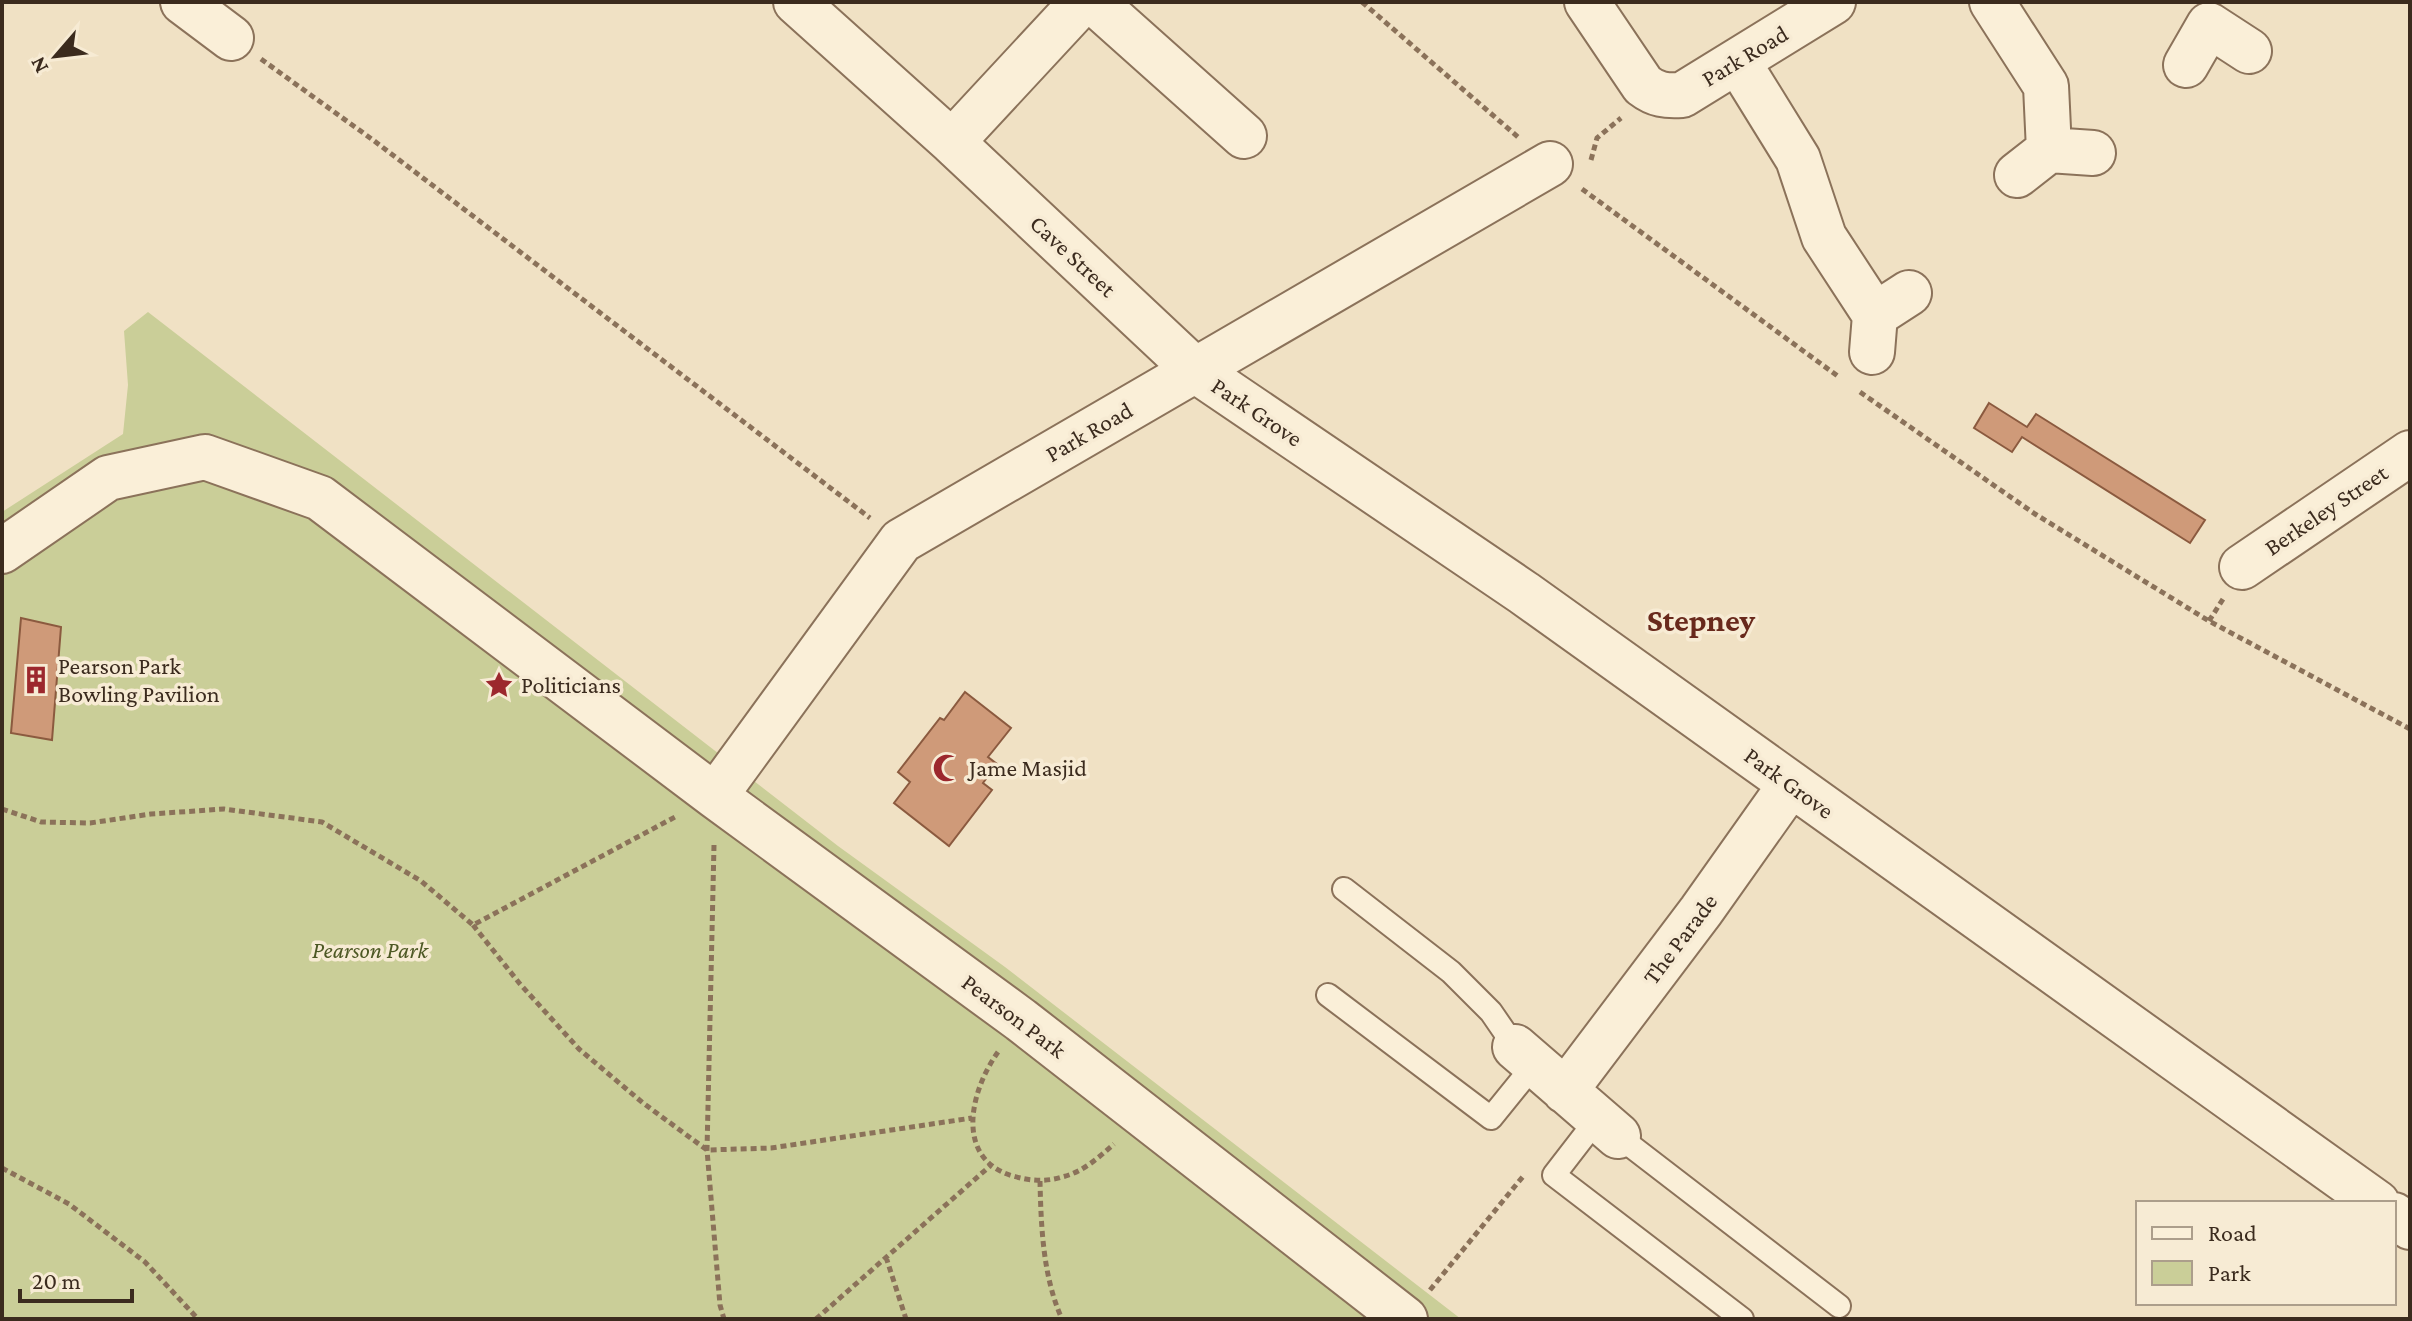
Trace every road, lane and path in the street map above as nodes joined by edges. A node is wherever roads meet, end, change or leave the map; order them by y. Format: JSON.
{"nodes":[{"id":1,"x":183,"y":2,"type":"edge"},
{"id":2,"x":796,"y":2,"type":"edge"},
{"id":3,"x":1082,"y":2,"type":"edge"},
{"id":4,"x":1094,"y":2,"type":"edge"},
{"id":5,"x":1587,"y":2,"type":"edge"},
{"id":6,"x":1833,"y":2,"type":"edge"},
{"id":7,"x":1992,"y":2,"type":"edge"},
{"id":8,"x":2204,"y":14,"type":"edge"},
{"id":9,"x":231,"y":38,"type":"joint"},
{"id":10,"x":2249,"y":51,"type":"dead end"},
{"id":11,"x":1738,"y":62,"type":"junction"},
{"id":12,"x":2186,"y":65,"type":"dead end"},
{"id":13,"x":1653,"y":93,"type":"junction"},
{"id":14,"x":1244,"y":136,"type":"dead end"},
{"id":15,"x":952,"y":142,"type":"junction"},
{"id":16,"x":2093,"y":153,"type":"dead end"},
{"id":17,"x":1569,"y":166,"type":"joint"},
{"id":18,"x":1885,"y":320,"type":"dead end"},
{"id":19,"x":1195,"y":370,"type":"junction"},
{"id":20,"x":2410,"y":453,"type":"edge"},
{"id":21,"x":901,"y":541,"type":"junction"},
{"id":22,"x":2,"y":551,"type":"edge"},
{"id":23,"x":2242,"y":567,"type":"dead end"},
{"id":24,"x":1791,"y":784,"type":"junction"},
{"id":25,"x":715,"y":796,"type":"junction"},
{"id":26,"x":2,"y":809,"type":"edge"},
{"id":27,"x":1344,"y":889,"type":"dead end"},
{"id":28,"x":473,"y":925,"type":"junction"},
{"id":29,"x":1328,"y":995,"type":"dead end"},
{"id":30,"x":1021,"y":1020,"type":"junction"},
{"id":31,"x":1566,"y":1091,"type":"junction"},
{"id":32,"x":1141,"y":1113,"type":"junction"},
{"id":33,"x":972,"y":1118,"type":"junction"},
{"id":34,"x":707,"y":1150,"type":"junction"},
{"id":35,"x":1533,"y":1165,"type":"dead end"},
{"id":36,"x":990,"y":1166,"type":"junction"},
{"id":37,"x":2,"y":1168,"type":"edge"},
{"id":38,"x":1040,"y":1181,"type":"junction"},
{"id":39,"x":2374,"y":1201,"type":"edge"},
{"id":40,"x":886,"y":1257,"type":"junction"},
{"id":41,"x":1839,"y":1306,"type":"dead end"},
{"id":42,"x":1416,"y":1307,"type":"edge"},
{"id":43,"x":198,"y":1319,"type":"edge"},
{"id":44,"x":724,"y":1319,"type":"edge"},
{"id":45,"x":816,"y":1319,"type":"edge"},
{"id":46,"x":906,"y":1319,"type":"edge"},
{"id":47,"x":1062,"y":1319,"type":"edge"},
{"id":48,"x":1742,"y":1319,"type":"edge"}],
"edges":[{"from":1,"to":9,"type":"street"},
{"from":2,"to":15,"type":"street","name":"Cave Street"},
{"from":3,"to":15,"type":"street"},
{"from":4,"to":14,"type":"street"},
{"from":5,"to":13,"type":"street"},
{"from":6,"to":11,"type":"street","name":"Park Road"},
{"from":7,"to":16,"type":"street"},
{"from":8,"to":10,"type":"street"},
{"from":8,"to":12,"type":"street"},
{"from":9,"to":21,"type":"path"},
{"from":11,"to":13,"type":"street","name":"Park Road"},
{"from":11,"to":18,"type":"street"},
{"from":13,"to":17,"type":"path"},
{"from":15,"to":19,"type":"street","name":"Cave Street"},
{"from":17,"to":19,"type":"street","name":"Park Road"},
{"from":19,"to":21,"type":"street","name":"Park Road"},
{"from":19,"to":24,"type":"street","name":"Park Grove"},
{"from":20,"to":23,"type":"street","name":"Berkeley Street"},
{"from":21,"to":25,"type":"street","name":"Park Road"},
{"from":22,"to":25,"type":"street","name":"Pearson Park"},
{"from":24,"to":31,"type":"street","name":"The Parade"},
{"from":24,"to":39,"type":"street","name":"Park Grove"},
{"from":25,"to":28,"type":"path"},
{"from":25,"to":30,"type":"street","name":"Pearson Park"},
{"from":25,"to":34,"type":"path"},
{"from":26,"to":28,"type":"path"},
{"from":27,"to":31,"type":"lane"},
{"from":28,"to":34,"type":"path"},
{"from":29,"to":31,"type":"lane"},
{"from":30,"to":32,"type":"street","name":"Pearson Park"},
{"from":30,"to":33,"type":"path"},
{"from":31,"to":41,"type":"lane"},
{"from":31,"to":48,"type":"lane"},
{"from":32,"to":38,"type":"path"},
{"from":32,"to":42,"type":"street","name":"Pearson Park"},
{"from":33,"to":34,"type":"path"},
{"from":33,"to":36,"type":"path"},
{"from":34,"to":44,"type":"path"},
{"from":35,"to":42,"type":"path"},
{"from":36,"to":38,"type":"path"},
{"from":36,"to":40,"type":"path"},
{"from":37,"to":43,"type":"path"},
{"from":38,"to":47,"type":"path"},
{"from":40,"to":45,"type":"path"},
{"from":40,"to":46,"type":"path"}]}
